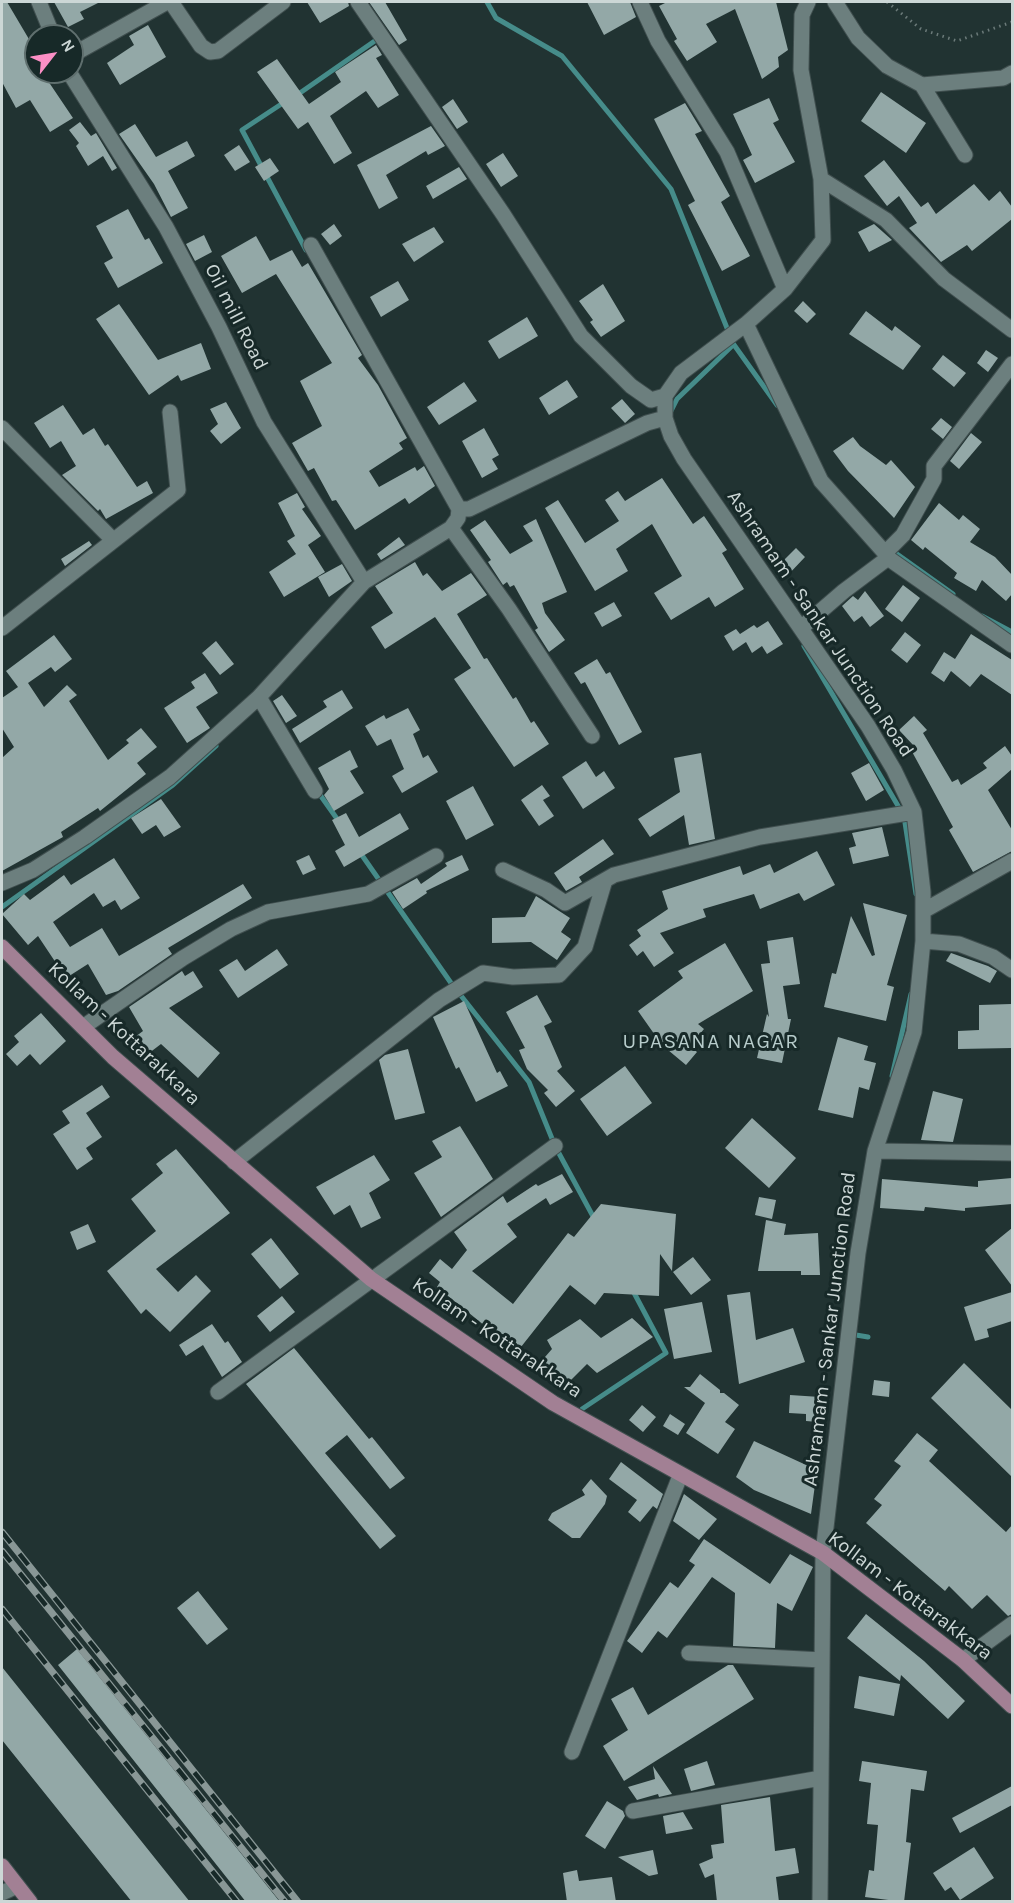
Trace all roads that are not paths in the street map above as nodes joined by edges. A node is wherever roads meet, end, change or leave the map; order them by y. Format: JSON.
{"nodes":[{"id":1,"x":39,"y":2,"type":"edge"},
{"id":2,"x":167,"y":2,"type":"edge"},
{"id":3,"x":171,"y":2,"type":"edge"},
{"id":4,"x":283,"y":2,"type":"edge"},
{"id":5,"x":358,"y":2,"type":"edge"},
{"id":6,"x":640,"y":2,"type":"edge"},
{"id":7,"x":807,"y":2,"type":"edge"},
{"id":8,"x":836,"y":2,"type":"edge"},
{"id":9,"x":47,"y":24,"type":"edge"},
{"id":10,"x":84,"y":48,"type":"edge"},
{"id":11,"x":1012,"y":72,"type":"edge"},
{"id":12,"x":77,"y":84,"type":"edge"},
{"id":13,"x":922,"y":85,"type":"junction"},
{"id":14,"x":965,"y":155,"type":"dead end"},
{"id":15,"x":821,"y":180,"type":"junction"},
{"id":16,"x":310,"y":245,"type":"dead end"},
{"id":17,"x":785,"y":289,"type":"junction"},
{"id":18,"x":746,"y":324,"type":"junction"},
{"id":19,"x":1012,"y":330,"type":"edge"},
{"id":20,"x":1012,"y":364,"type":"edge"},
{"id":21,"x":665,"y":396,"type":"junction"},
{"id":22,"x":170,"y":412,"type":"dead end"},
{"id":23,"x":665,"y":418,"type":"junction"},
{"id":24,"x":2,"y":428,"type":"edge"},
{"id":25,"x":459,"y":509,"type":"junction"},
{"id":26,"x":451,"y":528,"type":"junction"},
{"id":27,"x":113,"y":540,"type":"junction"},
{"id":28,"x":888,"y":552,"type":"junction"},
{"id":29,"x":364,"y":582,"type":"junction"},
{"id":30,"x":2,"y":628,"type":"edge"},
{"id":31,"x":801,"y":628,"type":"junction"},
{"id":32,"x":1012,"y":645,"type":"edge"},
{"id":33,"x":259,"y":697,"type":"junction"},
{"id":34,"x":592,"y":736,"type":"dead end"},
{"id":35,"x":315,"y":791,"type":"dead end"},
{"id":36,"x":914,"y":812,"type":"junction"},
{"id":37,"x":436,"y":856,"type":"dead end"},
{"id":38,"x":1012,"y":861,"type":"edge"},
{"id":39,"x":503,"y":870,"type":"dead end"},
{"id":40,"x":605,"y":880,"type":"junction"},
{"id":41,"x":2,"y":884,"type":"edge"},
{"id":42,"x":925,"y":910,"type":"junction"},
{"id":43,"x":923,"y":941,"type":"junction"},
{"id":44,"x":2,"y":947,"type":"edge"},
{"id":45,"x":1012,"y":970,"type":"edge"},
{"id":46,"x":83,"y":1027,"type":"junction"},
{"id":47,"x":555,"y":1146,"type":"dead end"},
{"id":48,"x":875,"y":1151,"type":"junction"},
{"id":49,"x":1012,"y":1153,"type":"edge"},
{"id":50,"x":234,"y":1162,"type":"junction"},
{"id":51,"x":371,"y":1279,"type":"junction"},
{"id":52,"x":218,"y":1392,"type":"dead end"},
{"id":53,"x":681,"y":1476,"type":"junction"},
{"id":54,"x":823,"y":1553,"type":"junction"},
{"id":55,"x":1012,"y":1624,"type":"edge"},
{"id":56,"x":689,"y":1653,"type":"dead end"},
{"id":57,"x":822,"y":1660,"type":"junction"},
{"id":58,"x":963,"y":1660,"type":"junction"},
{"id":59,"x":1012,"y":1706,"type":"edge"},
{"id":60,"x":572,"y":1752,"type":"dead end"},
{"id":61,"x":821,"y":1778,"type":"junction"},
{"id":62,"x":633,"y":1810,"type":"dead end"},
{"id":63,"x":2,"y":1866,"type":"edge"},
{"id":64,"x":17,"y":1886,"type":"junction"},
{"id":65,"x":2,"y":1893,"type":"edge"},
{"id":66,"x":30,"y":1902,"type":"edge"},
{"id":67,"x":820,"y":1902,"type":"edge"}],
"edges":[{"from":1,"to":9,"type":"street"},
{"from":2,"to":10,"type":"street"},
{"from":3,"to":4,"type":"street"},
{"from":5,"to":21,"type":"street"},
{"from":6,"to":17,"type":"street"},
{"from":7,"to":15,"type":"street"},
{"from":8,"to":13,"type":"street"},
{"from":11,"to":13,"type":"street"},
{"from":12,"to":29,"type":"street","name":"Oil mill Road"},
{"from":13,"to":14,"type":"street"},
{"from":15,"to":17,"type":"street"},
{"from":15,"to":19,"type":"street"},
{"from":16,"to":25,"type":"street"},
{"from":17,"to":18,"type":"street"},
{"from":18,"to":21,"type":"street"},
{"from":18,"to":28,"type":"street"},
{"from":20,"to":28,"type":"street"},
{"from":21,"to":23,"type":"street","name":"Ashramam - Sankar Junction Road"},
{"from":22,"to":27,"type":"street"},
{"from":23,"to":25,"type":"street"},
{"from":23,"to":31,"type":"street","name":"Ashramam - Sankar Junction Road"},
{"from":24,"to":27,"type":"street"},
{"from":25,"to":26,"type":"street"},
{"from":26,"to":29,"type":"street"},
{"from":26,"to":34,"type":"street"},
{"from":27,"to":30,"type":"street"},
{"from":28,"to":31,"type":"street"},
{"from":28,"to":32,"type":"street"},
{"from":29,"to":33,"type":"street"},
{"from":31,"to":36,"type":"street","name":"Ashramam - Sankar Junction Road"},
{"from":33,"to":35,"type":"street"},
{"from":33,"to":41,"type":"street"},
{"from":36,"to":40,"type":"street"},
{"from":36,"to":42,"type":"street","name":"Ashramam - Sankar Junction Road"},
{"from":37,"to":46,"type":"street"},
{"from":38,"to":42,"type":"street"},
{"from":39,"to":40,"type":"street"},
{"from":40,"to":50,"type":"street"},
{"from":42,"to":43,"type":"street","name":"Ashramam - Sankar Junction Road"},
{"from":43,"to":45,"type":"street"},
{"from":43,"to":48,"type":"street","name":"Ashramam - Sankar Junction Road"},
{"from":44,"to":46,"type":"main road","name":"Kollam - Kottarakkara"},
{"from":46,"to":50,"type":"main road","name":"Kollam - Kottarakkara"},
{"from":47,"to":51,"type":"street"},
{"from":48,"to":49,"type":"street"},
{"from":48,"to":54,"type":"street","name":"Ashramam - Sankar Junction Road"},
{"from":50,"to":51,"type":"main road","name":"Kollam - Kottarakkara"},
{"from":51,"to":52,"type":"street"},
{"from":51,"to":53,"type":"main road","name":"Kollam - Kottarakkara"},
{"from":53,"to":54,"type":"main road","name":"Kollam - Kottarakkara"},
{"from":53,"to":60,"type":"street"},
{"from":54,"to":57,"type":"street","name":"Ashramam - Sankar Junction Road"},
{"from":54,"to":58,"type":"main road","name":"Kollam - Kottarakkara"},
{"from":55,"to":58,"type":"street"},
{"from":56,"to":57,"type":"street"},
{"from":57,"to":61,"type":"street","name":"Ashramam - Sankar Junction Road"},
{"from":58,"to":59,"type":"main road","name":"Kollam - Kottarakkara"},
{"from":61,"to":62,"type":"street"},
{"from":61,"to":67,"type":"street","name":"Ashramam - Sankar Junction Road"},
{"from":63,"to":64,"type":"main road"},
{"from":64,"to":65,"type":"street"},
{"from":64,"to":66,"type":"main road"}]}
